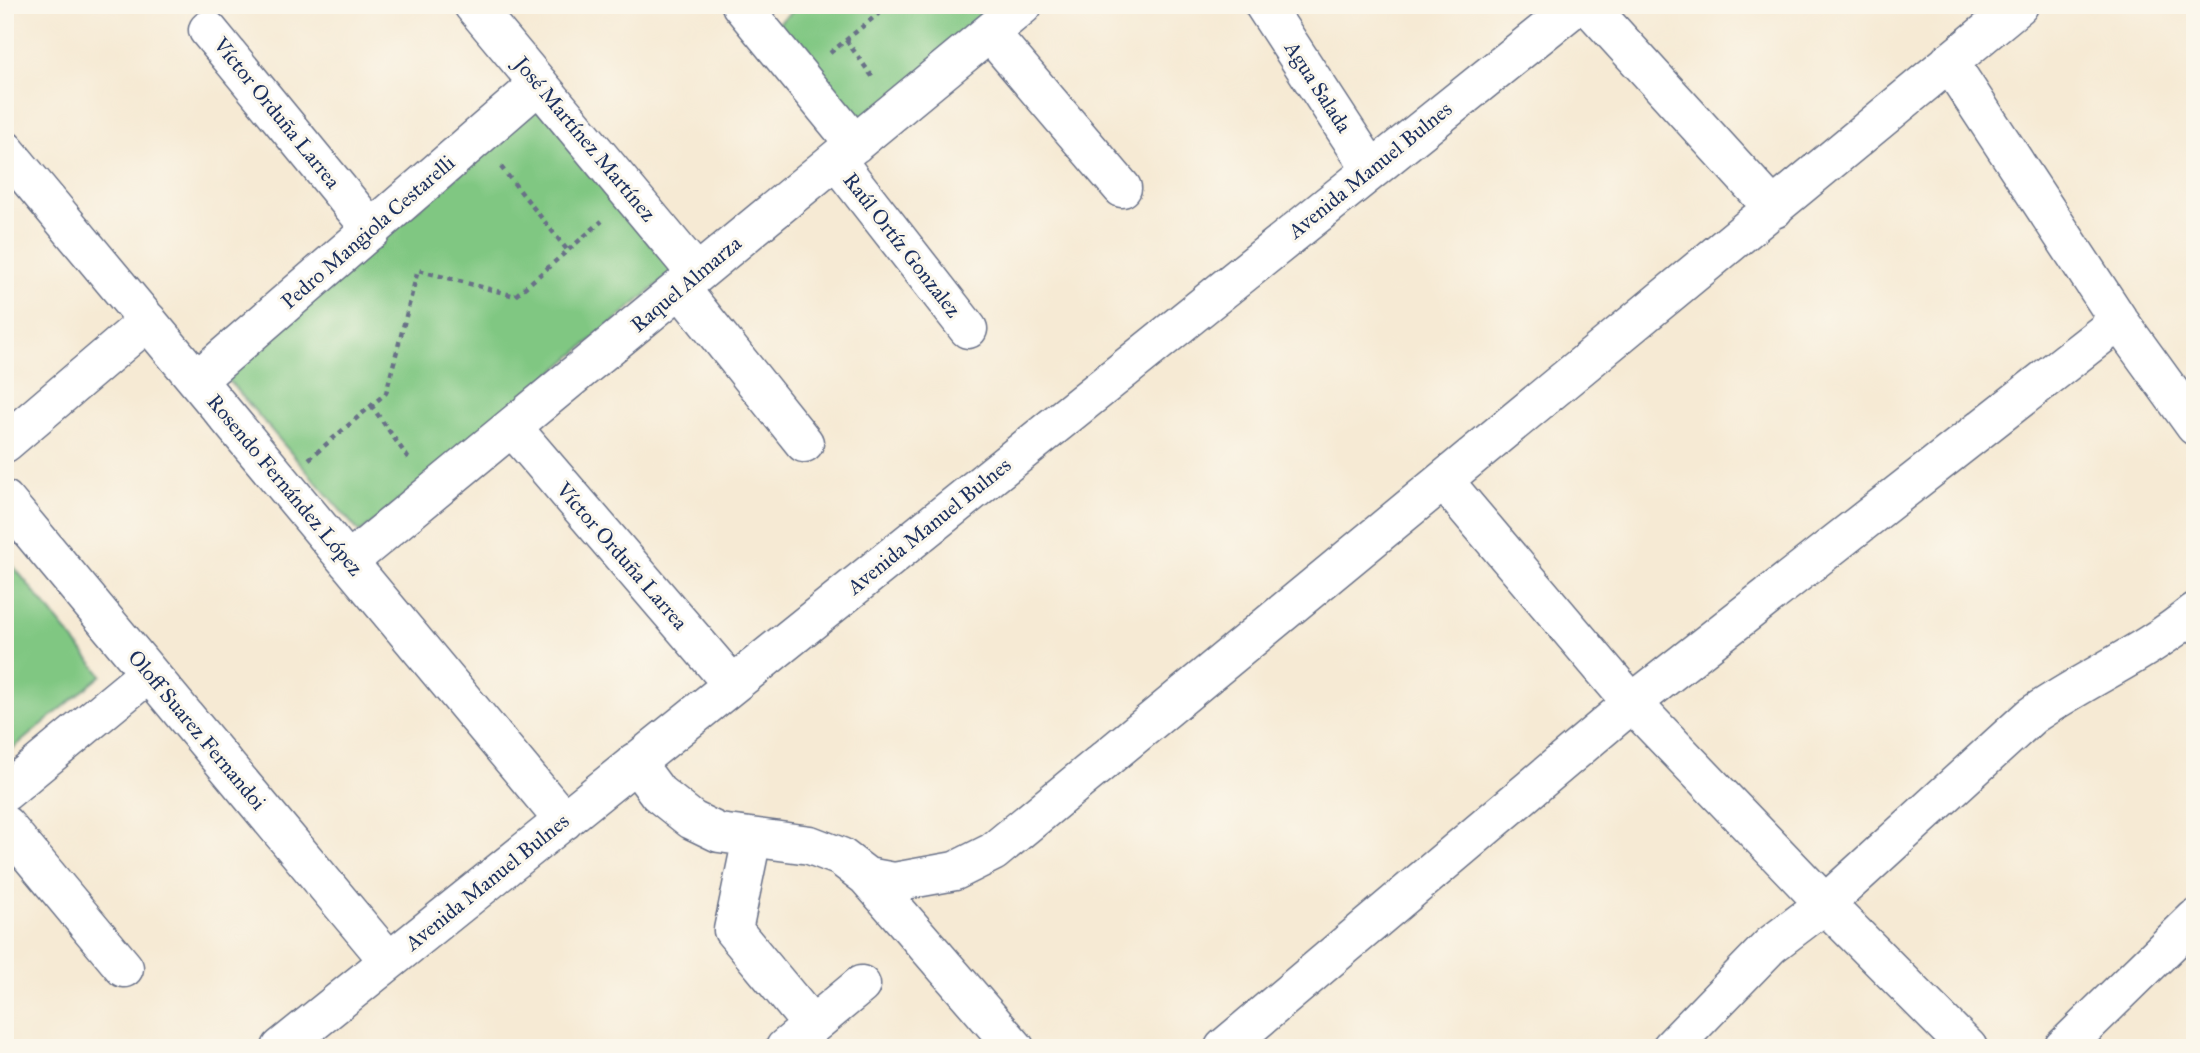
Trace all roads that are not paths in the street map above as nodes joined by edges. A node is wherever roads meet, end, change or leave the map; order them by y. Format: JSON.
{"nodes":[{"id":1,"x":473,"y":5,"type":"edge"},
{"id":2,"x":741,"y":5,"type":"edge"},
{"id":3,"x":1023,"y":5,"type":"edge"},
{"id":4,"x":1264,"y":5,"type":"edge"},
{"id":5,"x":1577,"y":5,"type":"edge"},
{"id":6,"x":1588,"y":5,"type":"edge"},
{"id":7,"x":2019,"y":5,"type":"edge"},
{"id":8,"x":208,"y":30,"type":"dead end"},
{"id":9,"x":990,"y":33,"type":"junction"},
{"id":10,"x":1949,"y":62,"type":"junction"},
{"id":11,"x":539,"y":83,"type":"junction"},
{"id":12,"x":5,"y":150,"type":"edge"},
{"id":13,"x":845,"y":152,"type":"junction"},
{"id":14,"x":1371,"y":169,"type":"junction"},
{"id":15,"x":1122,"y":188,"type":"dead end"},
{"id":16,"x":1774,"y":209,"type":"junction"},
{"id":17,"x":372,"y":230,"type":"junction"},
{"id":18,"x":689,"y":281,"type":"junction"},
{"id":19,"x":148,"y":321,"type":"junction"},
{"id":20,"x":2119,"y":321,"type":"junction"},
{"id":21,"x":968,"y":329,"type":"dead end"},
{"id":22,"x":197,"y":380,"type":"junction"},
{"id":23,"x":2195,"y":426,"type":"edge"},
{"id":24,"x":512,"y":427,"type":"junction"},
{"id":25,"x":5,"y":443,"type":"edge"},
{"id":26,"x":804,"y":443,"type":"dead end"},
{"id":27,"x":1444,"y":481,"type":"junction"},
{"id":28,"x":5,"y":500,"type":"edge"},
{"id":29,"x":348,"y":562,"type":"junction"},
{"id":30,"x":2195,"y":612,"type":"edge"},
{"id":31,"x":149,"y":673,"type":"junction"},
{"id":32,"x":732,"y":684,"type":"junction"},
{"id":33,"x":1632,"y":703,"type":"junction"},
{"id":34,"x":635,"y":762,"type":"junction"},
{"id":35,"x":5,"y":792,"type":"edge"},
{"id":36,"x":564,"y":821,"type":"junction"},
{"id":37,"x":5,"y":825,"type":"edge"},
{"id":38,"x":752,"y":838,"type":"junction"},
{"id":39,"x":867,"y":877,"type":"junction"},
{"id":40,"x":1825,"y":904,"type":"junction"},
{"id":41,"x":2195,"y":919,"type":"edge"},
{"id":42,"x":389,"y":961,"type":"junction"},
{"id":43,"x":124,"y":968,"type":"dead end"},
{"id":44,"x":861,"y":985,"type":"dead end"},
{"id":45,"x":799,"y":1036,"type":"edge"},
{"id":46,"x":281,"y":1048,"type":"edge"},
{"id":47,"x":1015,"y":1048,"type":"edge"},
{"id":48,"x":1223,"y":1048,"type":"edge"},
{"id":49,"x":1671,"y":1048,"type":"edge"},
{"id":50,"x":1968,"y":1048,"type":"edge"},
{"id":51,"x":2063,"y":1048,"type":"edge"}],
"edges":[{"from":1,"to":11,"type":"street","name":"José Martínez Martínez"},
{"from":2,"to":13,"type":"street","name":"Raúl Ortíz Gonzalez"},
{"from":3,"to":9,"type":"street","name":"Raquel Almarza"},
{"from":4,"to":14,"type":"street","name":"Agua Salada"},
{"from":5,"to":14,"type":"street","name":"Avenida Manuel Bulnes"},
{"from":6,"to":16,"type":"street"},
{"from":7,"to":10,"type":"street"},
{"from":8,"to":17,"type":"street","name":"Víctor Orduña Larrea"},
{"from":9,"to":13,"type":"street","name":"Raquel Almarza"},
{"from":9,"to":15,"type":"street"},
{"from":10,"to":16,"type":"street"},
{"from":10,"to":20,"type":"street"},
{"from":11,"to":17,"type":"street","name":"Pedro Mangiola Cestarelli"},
{"from":11,"to":18,"type":"street","name":"José Martínez Martínez"},
{"from":12,"to":19,"type":"street","name":"Rosendo Fernández López"},
{"from":13,"to":18,"type":"street","name":"Raquel Almarza"},
{"from":13,"to":21,"type":"street","name":"Raúl Ortíz Gonzalez"},
{"from":14,"to":32,"type":"street","name":"Avenida Manuel Bulnes"},
{"from":16,"to":27,"type":"street"},
{"from":17,"to":22,"type":"street","name":"Pedro Mangiola Cestarelli"},
{"from":18,"to":24,"type":"street","name":"Raquel Almarza"},
{"from":18,"to":26,"type":"street","name":"José Martínez Martínez"},
{"from":19,"to":22,"type":"street","name":"Rosendo Fernández López"},
{"from":19,"to":25,"type":"street"},
{"from":20,"to":23,"type":"street"},
{"from":20,"to":33,"type":"street"},
{"from":22,"to":29,"type":"street","name":"Rosendo Fernández López"},
{"from":24,"to":29,"type":"street","name":"Raquel Almarza"},
{"from":24,"to":32,"type":"street","name":"Víctor Orduña Larrea"},
{"from":27,"to":33,"type":"street"},
{"from":27,"to":39,"type":"street"},
{"from":28,"to":31,"type":"street","name":"Oloff Suarez Fernandoi"},
{"from":29,"to":36,"type":"street","name":"Rosendo Fernández López"},
{"from":30,"to":40,"type":"street"},
{"from":31,"to":35,"type":"street"},
{"from":31,"to":42,"type":"street","name":"Oloff Suarez Fernandoi"},
{"from":32,"to":34,"type":"street","name":"Avenida Manuel Bulnes"},
{"from":33,"to":40,"type":"street"},
{"from":33,"to":48,"type":"street"},
{"from":34,"to":36,"type":"street","name":"Avenida Manuel Bulnes"},
{"from":34,"to":38,"type":"street"},
{"from":36,"to":42,"type":"street","name":"Avenida Manuel Bulnes"},
{"from":37,"to":43,"type":"street"},
{"from":38,"to":39,"type":"street"},
{"from":38,"to":45,"type":"street"},
{"from":39,"to":47,"type":"street"},
{"from":40,"to":49,"type":"street"},
{"from":40,"to":50,"type":"street"},
{"from":41,"to":51,"type":"street"},
{"from":42,"to":46,"type":"street","name":"Avenida Manuel Bulnes"},
{"from":44,"to":45,"type":"street"}]}
